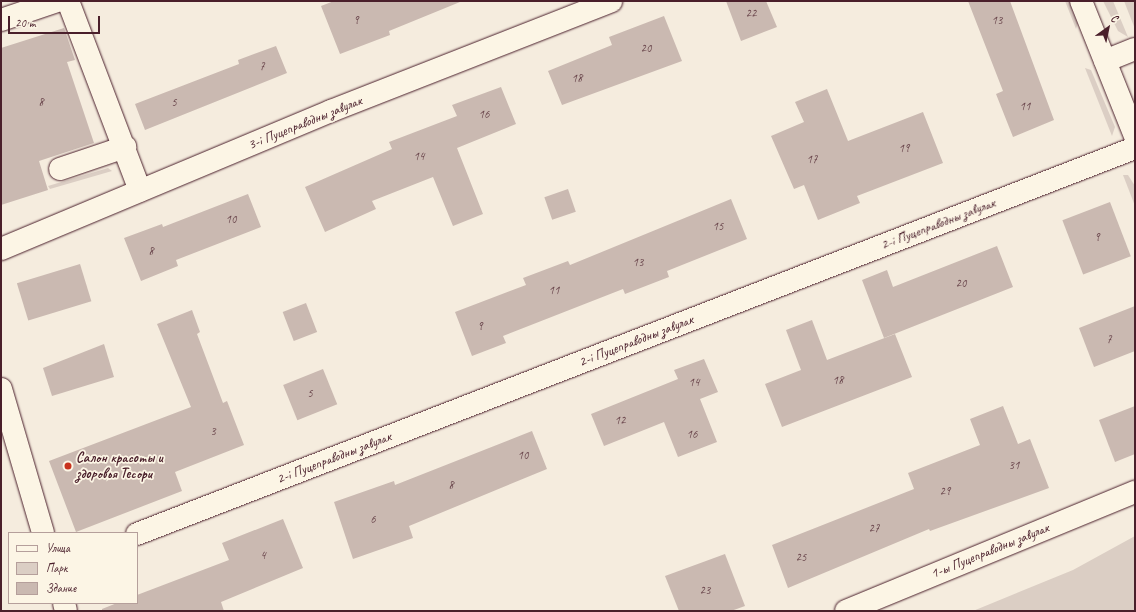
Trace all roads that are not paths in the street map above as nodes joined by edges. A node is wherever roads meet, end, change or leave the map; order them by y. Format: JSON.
{"nodes":[{"id":1,"x":57,"y":1,"type":"edge"},
{"id":2,"x":68,"y":1,"type":"edge"},
{"id":3,"x":611,"y":1,"type":"edge"},
{"id":4,"x":1081,"y":1,"type":"edge"},
{"id":5,"x":1,"y":20,"type":"edge"},
{"id":6,"x":1135,"y":49,"type":"edge"},
{"id":7,"x":1105,"y":61,"type":"junction"},
{"id":8,"x":1135,"y":136,"type":"edge"},
{"id":9,"x":124,"y":147,"type":"junction"},
{"id":10,"x":1135,"y":148,"type":"edge"},
{"id":11,"x":60,"y":169,"type":"dead end"},
{"id":12,"x":140,"y":192,"type":"junction"},
{"id":13,"x":1,"y":249,"type":"edge"},
{"id":14,"x":1,"y":389,"type":"edge"},
{"id":15,"x":1135,"y":492,"type":"edge"},
{"id":16,"x":43,"y":532,"type":"edge"},
{"id":17,"x":138,"y":534,"type":"edge"},
{"id":18,"x":846,"y":611,"type":"edge"}],
"edges":[{"from":1,"to":5,"type":"street"},
{"from":2,"to":9,"type":"street"},
{"from":3,"to":12,"type":"street","name":"3-і Пуцеправодны завулак"},
{"from":4,"to":7,"type":"street"},
{"from":6,"to":7,"type":"street"},
{"from":7,"to":8,"type":"street"},
{"from":9,"to":11,"type":"street"},
{"from":9,"to":12,"type":"street"},
{"from":10,"to":17,"type":"street","name":"2-і Пуцеправодны завулак"},
{"from":12,"to":13,"type":"street","name":"3-і Пуцеправодны завулак"},
{"from":14,"to":16,"type":"street"},
{"from":15,"to":18,"type":"street","name":"1-ы Пуцеправодны завулак"}]}
